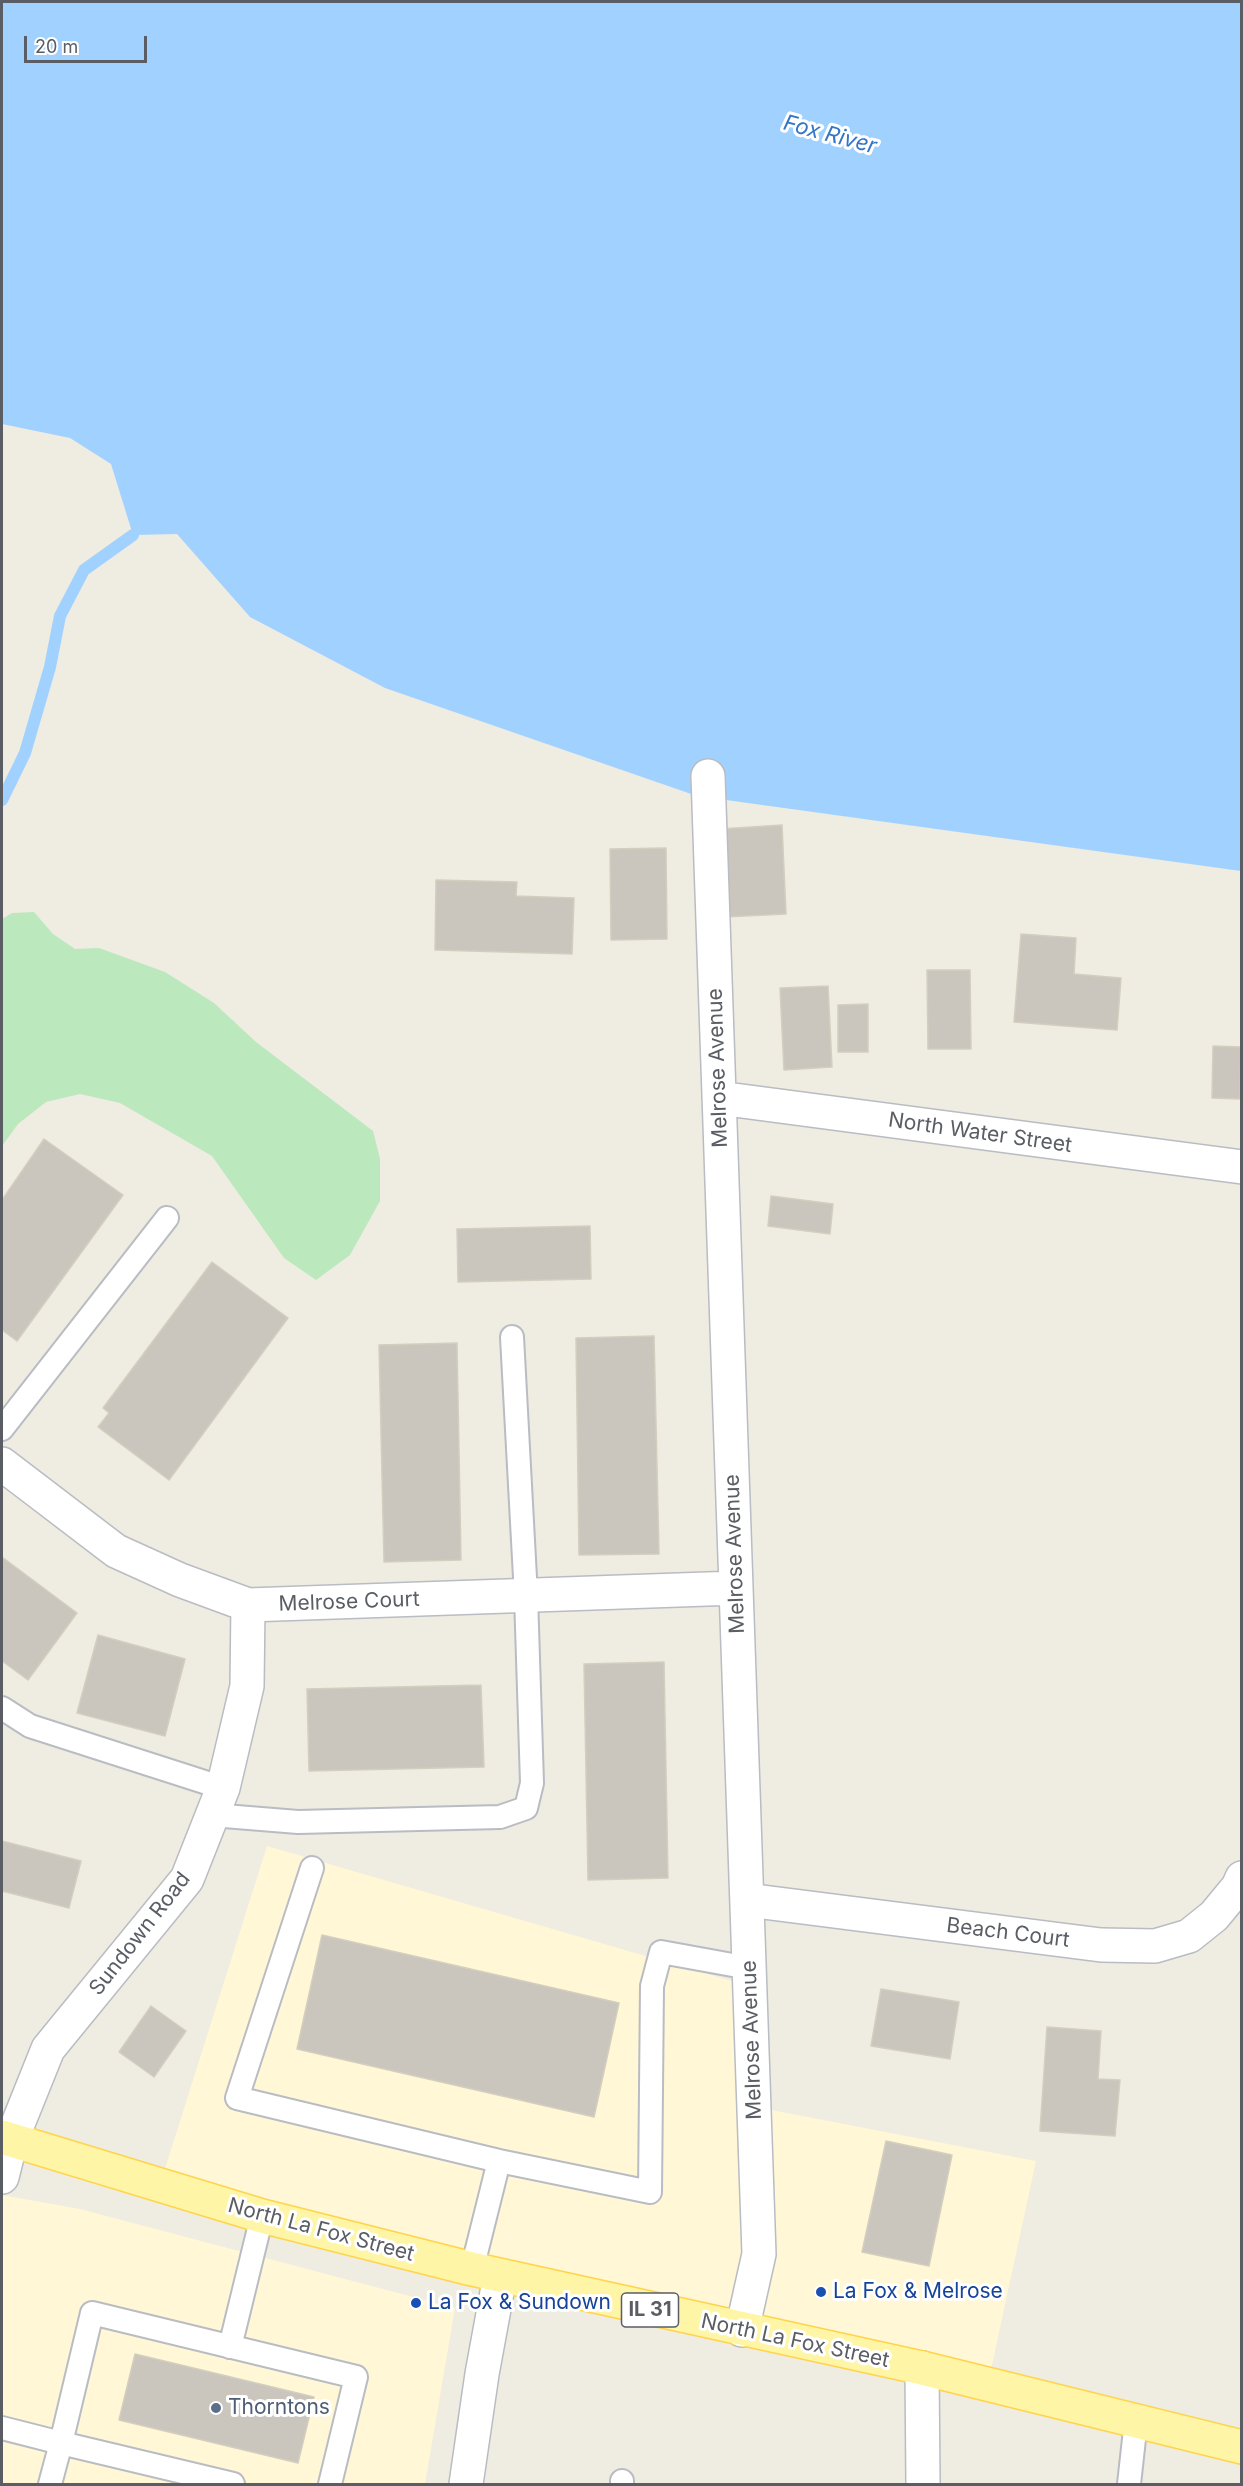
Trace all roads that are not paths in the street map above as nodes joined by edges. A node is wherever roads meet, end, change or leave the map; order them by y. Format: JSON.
{"nodes":[{"id":1,"x":708,"y":776,"type":"dead end"},
{"id":2,"x":719,"y":1098,"type":"junction"},
{"id":3,"x":1242,"y":1167,"type":"edge"},
{"id":4,"x":167,"y":1218,"type":"dead end"},
{"id":5,"x":512,"y":1337,"type":"dead end"},
{"id":6,"x":2,"y":1428,"type":"edge"},
{"id":7,"x":2,"y":1464,"type":"edge"},
{"id":8,"x":736,"y":1588,"type":"junction"},
{"id":9,"x":526,"y":1596,"type":"junction"},
{"id":10,"x":248,"y":1605,"type":"junction"},
{"id":11,"x":2,"y":1708,"type":"edge"},
{"id":12,"x":217,"y":1801,"type":"junction"},
{"id":13,"x":312,"y":1868,"type":"dead end"},
{"id":14,"x":1242,"y":1878,"type":"edge"},
{"id":15,"x":747,"y":1900,"type":"junction"},
{"id":16,"x":749,"y":1968,"type":"junction"},
{"id":17,"x":6,"y":2139,"type":"edge"},
{"id":18,"x":499,"y":2161,"type":"junction"},
{"id":19,"x":2,"y":2177,"type":"edge"},
{"id":20,"x":262,"y":2216,"type":"junction"},
{"id":21,"x":486,"y":2272,"type":"junction"},
{"id":22,"x":742,"y":2330,"type":"junction"},
{"id":23,"x":230,"y":2347,"type":"junction"},
{"id":24,"x":922,"y":2368,"type":"junction"},
{"id":25,"x":1136,"y":2421,"type":"junction"},
{"id":26,"x":2,"y":2428,"type":"edge"},
{"id":27,"x":61,"y":2443,"type":"junction"},
{"id":28,"x":1242,"y":2447,"type":"edge"},
{"id":29,"x":50,"y":2484,"type":"edge"},
{"id":30,"x":232,"y":2484,"type":"edge"},
{"id":31,"x":330,"y":2484,"type":"edge"},
{"id":32,"x":466,"y":2484,"type":"edge"},
{"id":33,"x":924,"y":2484,"type":"edge"},
{"id":34,"x":1129,"y":2484,"type":"edge"}],
"edges":[{"from":1,"to":2,"type":"street","name":"Melrose Avenue"},
{"from":2,"to":3,"type":"street","name":"North Water Street"},
{"from":2,"to":8,"type":"street","name":"Melrose Avenue"},
{"from":4,"to":6,"type":"lane"},
{"from":5,"to":9,"type":"lane"},
{"from":7,"to":10,"type":"street","name":"Melrose Court"},
{"from":8,"to":9,"type":"street","name":"Melrose Court"},
{"from":8,"to":15,"type":"street","name":"Melrose Avenue"},
{"from":9,"to":10,"type":"street","name":"Melrose Court"},
{"from":9,"to":12,"type":"lane"},
{"from":10,"to":12,"type":"street","name":"Sundown Road"},
{"from":11,"to":12,"type":"lane"},
{"from":12,"to":17,"type":"street","name":"Sundown Road"},
{"from":13,"to":18,"type":"lane"},
{"from":14,"to":15,"type":"street","name":"Beach Court"},
{"from":15,"to":16,"type":"street","name":"Melrose Avenue"},
{"from":16,"to":18,"type":"lane"},
{"from":16,"to":22,"type":"street","name":"Melrose Avenue"},
{"from":17,"to":19,"type":"street","name":"Sundown Road"},
{"from":17,"to":20,"type":"main road","name":"North La Fox Street","number":"IL 31"},
{"from":18,"to":21,"type":"lane"},
{"from":20,"to":21,"type":"main road","name":"North La Fox Street","number":"IL 31"},
{"from":20,"to":23,"type":"lane"},
{"from":21,"to":22,"type":"main road","name":"North La Fox Street","number":"IL 31"},
{"from":21,"to":32,"type":"street"},
{"from":22,"to":24,"type":"main road","name":"North La Fox Street","number":"IL 31"},
{"from":23,"to":27,"type":"lane"},
{"from":23,"to":31,"type":"lane"},
{"from":24,"to":25,"type":"main road","name":"North La Fox Street","number":"IL 31"},
{"from":24,"to":33,"type":"street"},
{"from":25,"to":28,"type":"main road","name":"North La Fox Street","number":"IL 31"},
{"from":25,"to":34,"type":"lane"},
{"from":26,"to":27,"type":"lane"},
{"from":27,"to":29,"type":"lane"},
{"from":27,"to":30,"type":"lane"}]}
